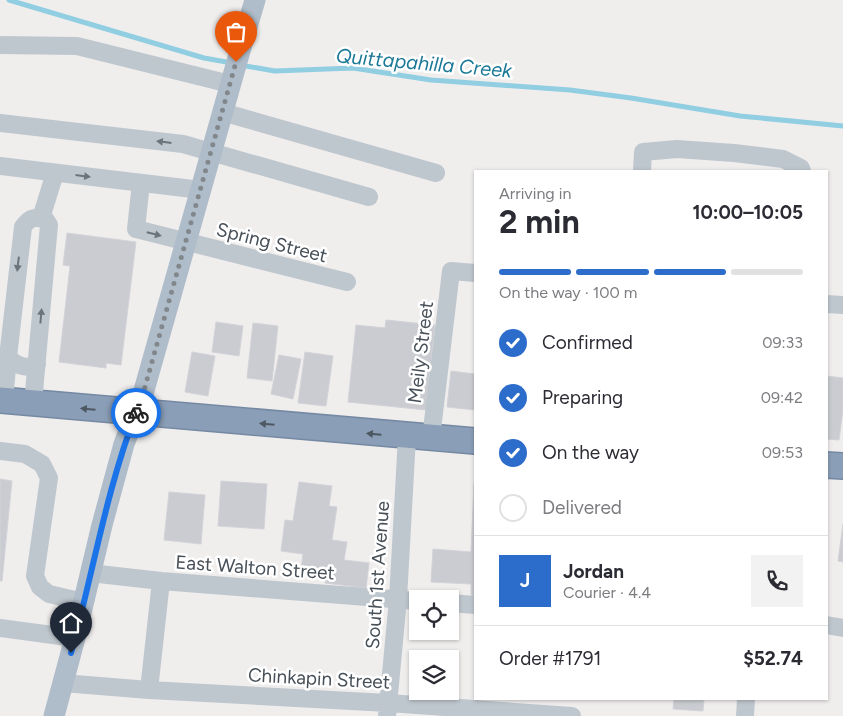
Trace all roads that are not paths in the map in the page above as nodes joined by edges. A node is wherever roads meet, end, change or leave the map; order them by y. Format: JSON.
{"nodes":[{"id":1,"x":256,"y":0,"type":"edge"},
{"id":2,"x":0,"y":45,"type":"edge"},
{"id":3,"x":232,"y":79,"type":"junction"},
{"id":4,"x":222,"y":112,"type":"junction"},
{"id":5,"x":0,"y":123,"type":"edge"},
{"id":6,"x":211,"y":153,"type":"junction"},
{"id":7,"x":0,"y":166,"type":"edge"},
{"id":8,"x":642,"y":170,"type":"edge"},
{"id":9,"x":802,"y":170,"type":"edge"},
{"id":10,"x":55,"y":172,"type":"junction"},
{"id":11,"x":436,"y":173,"type":"dead end"},
{"id":12,"x":141,"y":182,"type":"junction"},
{"id":13,"x":201,"y":190,"type":"junction"},
{"id":14,"x":370,"y":197,"type":"dead end"},
{"id":15,"x":42,"y":218,"type":"junction"},
{"id":16,"x":186,"y":242,"type":"junction"},
{"id":17,"x":474,"y":273,"type":"edge"},
{"id":18,"x":347,"y":282,"type":"dead end"},
{"id":19,"x":828,"y":304,"type":"edge"},
{"id":20,"x":843,"y":305,"type":"edge"},
{"id":21,"x":8,"y":357,"type":"junction"},
{"id":22,"x":37,"y":364,"type":"junction"},
{"id":23,"x":2,"y":401,"type":"edge"},
{"id":24,"x":33,"y":403,"type":"junction"},
{"id":25,"x":136,"y":413,"type":"junction"},
{"id":26,"x":419,"y":437,"type":"junction"},
{"id":27,"x":474,"y":441,"type":"edge"},
{"id":28,"x":0,"y":451,"type":"edge"},
{"id":29,"x":828,"y":465,"type":"edge"},
{"id":30,"x":843,"y":466,"type":"edge"},
{"id":31,"x":90,"y":573,"type":"junction"},
{"id":32,"x":161,"y":581,"type":"junction"},
{"id":33,"x":398,"y":599,"type":"junction"},
{"id":34,"x":409,"y":600,"type":"edge"},
{"id":35,"x":84,"y":602,"type":"junction"},
{"id":36,"x":459,"y":603,"type":"edge"},
{"id":37,"x":474,"y":604,"type":"edge"},
{"id":38,"x":828,"y":625,"type":"edge"},
{"id":39,"x":0,"y":628,"type":"edge"},
{"id":40,"x":843,"y":628,"type":"edge"},
{"id":41,"x":75,"y":638,"type":"junction"},
{"id":42,"x":63,"y":683,"type":"junction"},
{"id":43,"x":149,"y":690,"type":"junction"},
{"id":44,"x":746,"y":700,"type":"edge"},
{"id":45,"x":388,"y":710,"type":"edge"},
{"id":46,"x":54,"y":716,"type":"edge"},
{"id":47,"x":572,"y":716,"type":"edge"},
{"id":48,"x":745,"y":716,"type":"edge"}],
"edges":[{"from":1,"to":3,"type":"main road"},
{"from":2,"to":3,"type":"street"},
{"from":3,"to":4,"type":"main road"},
{"from":4,"to":6,"type":"main road"},
{"from":4,"to":11,"type":"street"},
{"from":6,"to":5,"type":"street","one_way":true},
{"from":6,"to":13,"type":"main road"},
{"from":6,"to":14,"type":"street"},
{"from":7,"to":10,"type":"street"},
{"from":8,"to":9,"type":"street"},
{"from":10,"to":12,"type":"street","one_way":true},
{"from":10,"to":15,"type":"street"},
{"from":12,"to":13,"type":"street"},
{"from":12,"to":16,"type":"street","name":"Spring Street","one_way":true},
{"from":13,"to":16,"type":"main road"},
{"from":15,"to":21,"type":"street","one_way":true},
{"from":22,"to":15,"type":"street","one_way":true},
{"from":16,"to":18,"type":"street","name":"Spring Street"},
{"from":16,"to":25,"type":"main road"},
{"from":17,"to":26,"type":"street","name":"Meily Street"},
{"from":19,"to":20,"type":"street"},
{"from":21,"to":22,"type":"street"},
{"from":21,"to":23,"type":"street"},
{"from":22,"to":24,"type":"street"},
{"from":23,"to":24,"type":"highway"},
{"from":25,"to":24,"type":"highway","one_way":true},
{"from":26,"to":25,"type":"highway","one_way":true},
{"from":25,"to":31,"type":"main road"},
{"from":26,"to":27,"type":"highway"},
{"from":26,"to":33,"type":"street","name":"South 1st Avenue"},
{"from":28,"to":35,"type":"street"},
{"from":29,"to":30,"type":"highway"},
{"from":31,"to":32,"type":"street","name":"East Walton Street"},
{"from":31,"to":35,"type":"main road"},
{"from":32,"to":33,"type":"street","name":"East Walton Street"},
{"from":32,"to":43,"type":"street"},
{"from":33,"to":34,"type":"street","name":"East Walton Street"},
{"from":33,"to":45,"type":"street","name":"South 1st Avenue"},
{"from":35,"to":41,"type":"main road"},
{"from":36,"to":37,"type":"street"},
{"from":38,"to":40,"type":"street"},
{"from":39,"to":41,"type":"street"},
{"from":41,"to":42,"type":"main road"},
{"from":42,"to":43,"type":"street","name":"Chinkapin Street"},
{"from":42,"to":46,"type":"main road"},
{"from":43,"to":45,"type":"street","name":"Chinkapin Street"},
{"from":44,"to":48,"type":"street"},
{"from":45,"to":47,"type":"street","name":"Chinkapin Street"}]}
